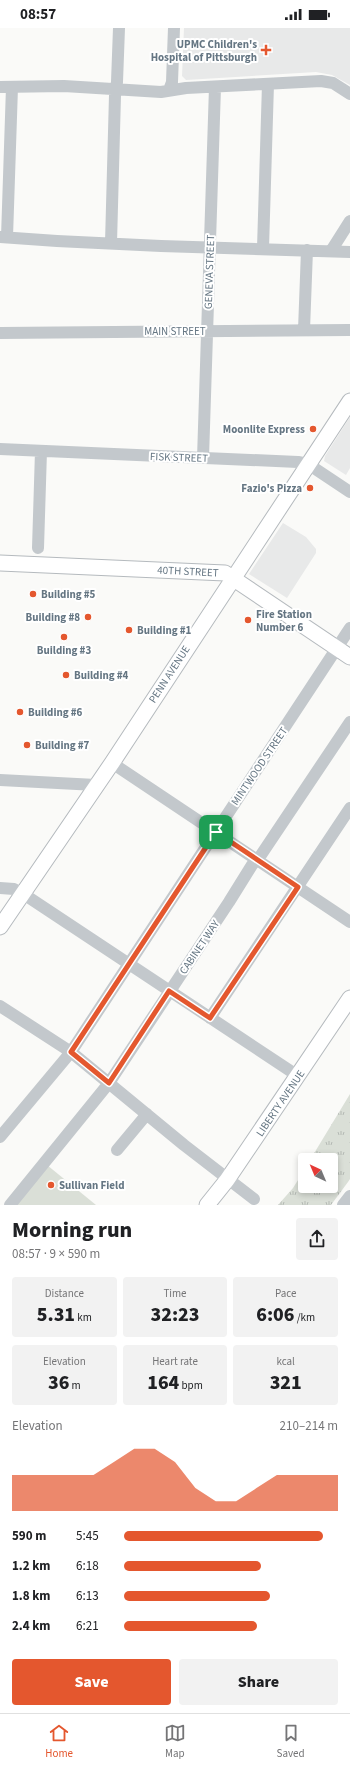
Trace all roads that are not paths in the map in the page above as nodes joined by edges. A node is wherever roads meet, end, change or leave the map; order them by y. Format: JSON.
{"nodes":[{"id":1,"x":120,"y":28,"type":"edge"},
{"id":2,"x":174,"y":28,"type":"edge"},
{"id":3,"x":268,"y":84,"type":"junction"},
{"id":4,"x":0,"y":87,"type":"edge"},
{"id":5,"x":12,"y":87,"type":"junction"},
{"id":6,"x":215,"y":87,"type":"junction"},
{"id":7,"x":116,"y":88,"type":"junction"},
{"id":8,"x":169,"y":90,"type":"junction"},
{"id":9,"x":350,"y":94,"type":"edge"},
{"id":10,"x":350,"y":221,"type":"edge"},
{"id":11,"x":3,"y":237,"type":"edge"},
{"id":12,"x":111,"y":243,"type":"junction"},
{"id":13,"x":210,"y":246,"type":"junction"},
{"id":14,"x":262,"y":248,"type":"junction"},
{"id":15,"x":307,"y":250,"type":"junction"},
{"id":16,"x":331,"y":251,"type":"junction"},
{"id":17,"x":350,"y":252,"type":"edge"},
{"id":18,"x":304,"y":330,"type":"junction"},
{"id":19,"x":350,"y":330,"type":"edge"},
{"id":20,"x":206,"y":331,"type":"junction"},
{"id":21,"x":0,"y":333,"type":"edge"},
{"id":22,"x":350,"y":401,"type":"edge"},
{"id":23,"x":0,"y":449,"type":"edge"},
{"id":24,"x":41,"y":451,"type":"junction"},
{"id":25,"x":203,"y":458,"type":"junction"},
{"id":26,"x":308,"y":464,"type":"junction"},
{"id":27,"x":350,"y":492,"type":"edge"},
{"id":28,"x":38,"y":548,"type":"dead end"},
{"id":29,"x":0,"y":563,"type":"edge"},
{"id":30,"x":234,"y":578,"type":"junction"},
{"id":31,"x":350,"y":628,"type":"edge"},
{"id":32,"x":337,"y":648,"type":"junction"},
{"id":33,"x":350,"y":657,"type":"edge"},
{"id":34,"x":350,"y":722,"type":"edge"},
{"id":35,"x":112,"y":762,"type":"junction"},
{"id":36,"x":0,"y":780,"type":"edge"},
{"id":37,"x":96,"y":785,"type":"junction"},
{"id":38,"x":350,"y":808,"type":"edge"},
{"id":39,"x":216,"y":832,"type":"junction"},
{"id":40,"x":257,"y":860,"type":"junction"},
{"id":41,"x":298,"y":887,"type":"junction"},
{"id":42,"x":0,"y":888,"type":"edge"},
{"id":43,"x":22,"y":893,"type":"junction"},
{"id":44,"x":350,"y":922,"type":"edge"},
{"id":45,"x":0,"y":927,"type":"edge"},
{"id":46,"x":128,"y":964,"type":"junction"},
{"id":47,"x":169,"y":991,"type":"junction"},
{"id":48,"x":350,"y":998,"type":"edge"},
{"id":49,"x":0,"y":1006,"type":"edge"},
{"id":50,"x":210,"y":1018,"type":"junction"},
{"id":51,"x":71,"y":1052,"type":"junction"},
{"id":52,"x":298,"y":1076,"type":"junction"},
{"id":53,"x":109,"y":1083,"type":"junction"},
{"id":54,"x":147,"y":1114,"type":"junction"},
{"id":55,"x":0,"y":1137,"type":"edge"},
{"id":56,"x":117,"y":1150,"type":"dead end"},
{"id":57,"x":227,"y":1180,"type":"junction"},
{"id":58,"x":350,"y":1196,"type":"edge"},
{"id":59,"x":254,"y":1199,"type":"dead end"},
{"id":60,"x":10,"y":1205,"type":"edge"},
{"id":61,"x":207,"y":1205,"type":"edge"},
{"id":62,"x":343,"y":1205,"type":"edge"}],
"edges":[{"from":1,"to":7,"type":"street"},
{"from":2,"to":8,"type":"street"},
{"from":3,"to":6,"type":"street"},
{"from":3,"to":9,"type":"street"},
{"from":3,"to":14,"type":"street"},
{"from":4,"to":5,"type":"street"},
{"from":5,"to":7,"type":"street"},
{"from":5,"to":11,"type":"street"},
{"from":6,"to":8,"type":"street"},
{"from":6,"to":13,"type":"street","name":"GENEVA STREET"},
{"from":7,"to":8,"type":"street"},
{"from":7,"to":12,"type":"street"},
{"from":10,"to":16,"type":"street"},
{"from":11,"to":12,"type":"street"},
{"from":12,"to":13,"type":"street"},
{"from":13,"to":14,"type":"street"},
{"from":13,"to":20,"type":"street","name":"GENEVA STREET"},
{"from":14,"to":15,"type":"street"},
{"from":15,"to":16,"type":"street"},
{"from":15,"to":18,"type":"street"},
{"from":16,"to":17,"type":"street"},
{"from":18,"to":19,"type":"street","name":"MAIN STREET"},
{"from":18,"to":20,"type":"street","name":"MAIN STREET"},
{"from":20,"to":21,"type":"street","name":"MAIN STREET"},
{"from":20,"to":25,"type":"street","name":"GENEVA STREET"},
{"from":22,"to":26,"type":"main road","name":"PENN AVENUE"},
{"from":23,"to":24,"type":"street","name":"FISK STREET"},
{"from":24,"to":25,"type":"street","name":"FISK STREET"},
{"from":24,"to":28,"type":"street"},
{"from":25,"to":26,"type":"street","name":"FISK STREET"},
{"from":26,"to":27,"type":"street","name":"FISK STREET"},
{"from":26,"to":30,"type":"main road","name":"PENN AVENUE"},
{"from":29,"to":30,"type":"main road","name":"40TH STREET"},
{"from":30,"to":32,"type":"main road","name":"40TH STREET"},
{"from":30,"to":35,"type":"main road","name":"PENN AVENUE"},
{"from":31,"to":32,"type":"street","name":"MINTWOOD STREET"},
{"from":32,"to":33,"type":"main road","name":"40TH STREET"},
{"from":32,"to":39,"type":"street","name":"MINTWOOD STREET"},
{"from":34,"to":40,"type":"street","name":"CABINET WAY"},
{"from":35,"to":37,"type":"main road","name":"PENN AVENUE"},
{"from":35,"to":39,"type":"street"},
{"from":36,"to":37,"type":"street"},
{"from":37,"to":43,"type":"main road","name":"PENN AVENUE"},
{"from":38,"to":41,"type":"street"},
{"from":39,"to":40,"type":"street"},
{"from":39,"to":46,"type":"street","name":"MINTWOOD STREET"},
{"from":40,"to":41,"type":"street"},
{"from":40,"to":47,"type":"street","name":"CABINET WAY"},
{"from":41,"to":44,"type":"street"},
{"from":41,"to":50,"type":"street"},
{"from":42,"to":43,"type":"street"},
{"from":43,"to":45,"type":"main road","name":"PENN AVENUE"},
{"from":43,"to":46,"type":"street"},
{"from":46,"to":47,"type":"street"},
{"from":46,"to":51,"type":"street","name":"MINTWOOD STREET"},
{"from":47,"to":50,"type":"street"},
{"from":47,"to":53,"type":"street","name":"CABINET WAY"},
{"from":48,"to":52,"type":"main road","name":"LIBERTY AVENUE"},
{"from":49,"to":51,"type":"street"},
{"from":50,"to":52,"type":"street"},
{"from":51,"to":53,"type":"street"},
{"from":51,"to":55,"type":"street","name":"MINTWOOD STREET"},
{"from":52,"to":57,"type":"main road","name":"LIBERTY AVENUE"},
{"from":53,"to":54,"type":"street"},
{"from":53,"to":60,"type":"street","name":"CABINET WAY"},
{"from":54,"to":56,"type":"street"},
{"from":54,"to":57,"type":"street"},
{"from":57,"to":59,"type":"street"},
{"from":57,"to":61,"type":"main road","name":"LIBERTY AVENUE"},
{"from":58,"to":62,"type":"street"}]}
